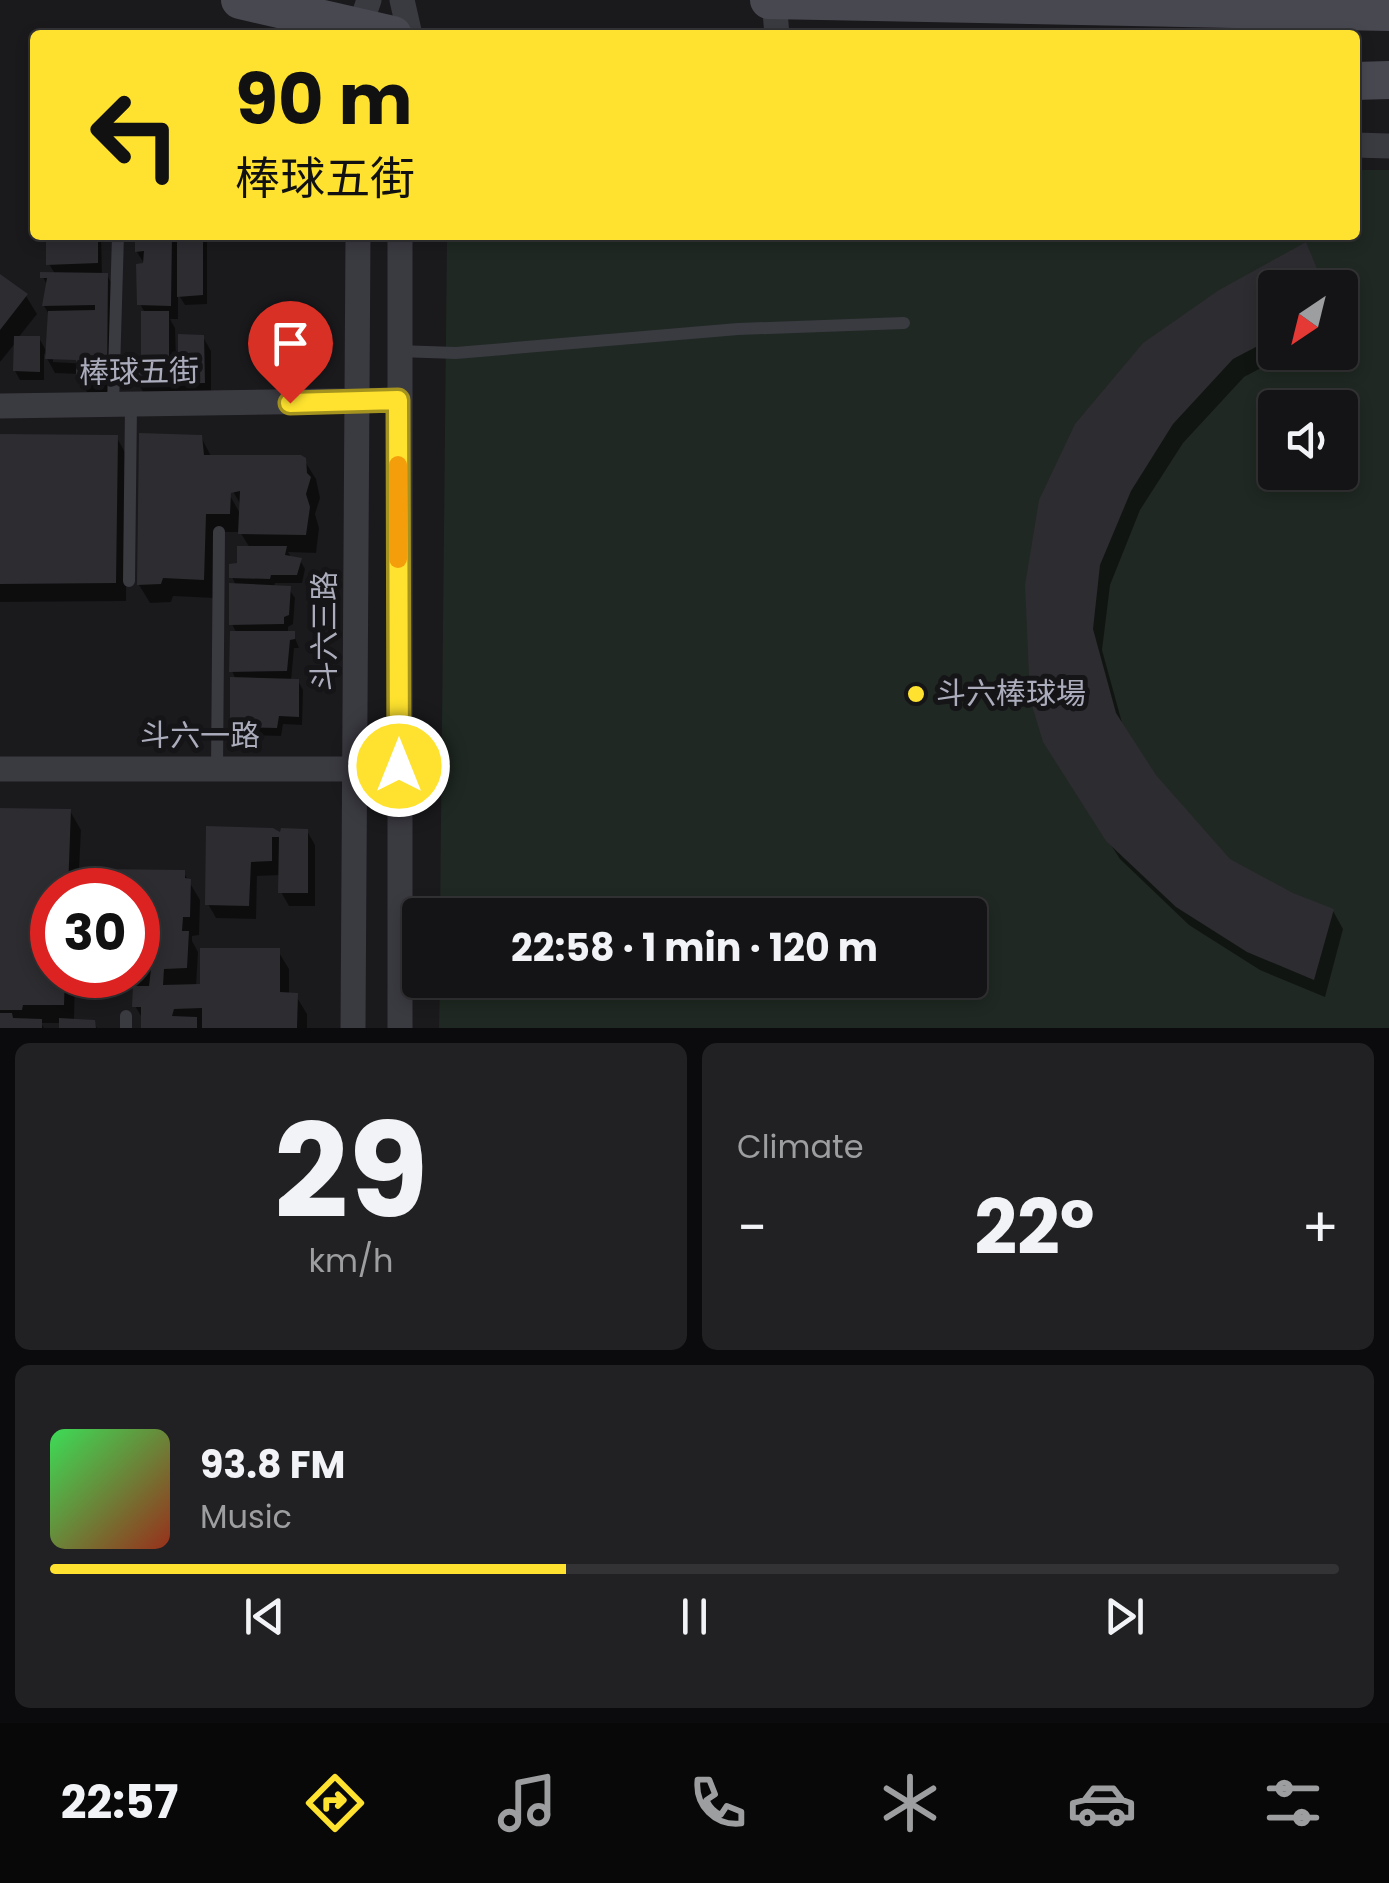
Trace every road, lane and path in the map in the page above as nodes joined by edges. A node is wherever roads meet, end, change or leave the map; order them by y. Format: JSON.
{"nodes":[{"id":1,"x":240,"y":0,"type":"edge"},
{"id":2,"x":402,"y":0,"type":"edge"},
{"id":3,"x":772,"y":0,"type":"edge"},
{"id":4,"x":1389,"y":12,"type":"edge"},
{"id":5,"x":369,"y":24,"type":"edge"},
{"id":6,"x":409,"y":30,"type":"edge"},
{"id":7,"x":776,"y":30,"type":"edge"},
{"id":8,"x":1360,"y":80,"type":"edge"},
{"id":9,"x":1389,"y":80,"type":"edge"},
{"id":10,"x":1360,"y":145,"type":"edge"},
{"id":11,"x":1389,"y":146,"type":"edge"},
{"id":12,"x":118,"y":240,"type":"edge"},
{"id":13,"x":358,"y":240,"type":"edge"},
{"id":14,"x":400,"y":240,"type":"edge"},
{"id":15,"x":904,"y":323,"type":"dead end"},
{"id":16,"x":398,"y":351,"type":"junction"},
{"id":17,"x":398,"y":400,"type":"junction"},
{"id":18,"x":359,"y":403,"type":"junction"},
{"id":19,"x":122,"y":405,"type":"junction"},
{"id":20,"x":0,"y":406,"type":"edge"},
{"id":21,"x":219,"y":532,"type":"dead end"},
{"id":22,"x":128,"y":581,"type":"dead end"},
{"id":23,"x":399,"y":766,"type":"junction"},
{"id":24,"x":217,"y":768,"type":"junction"},
{"id":25,"x":0,"y":769,"type":"edge"},
{"id":26,"x":357,"y":769,"type":"junction"},
{"id":27,"x":353,"y":1028,"type":"edge"},
{"id":28,"x":400,"y":1028,"type":"edge"}],
"edges":[{"from":1,"to":5,"type":"main road"},
{"from":2,"to":6,"type":"street"},
{"from":3,"to":4,"type":"main road"},
{"from":3,"to":7,"type":"street"},
{"from":8,"to":9,"type":"main road"},
{"from":10,"to":11,"type":"street"},
{"from":12,"to":19,"type":"lane"},
{"from":13,"to":18,"type":"street","name":"斗六三路"},
{"from":14,"to":16,"type":"street"},
{"from":15,"to":16,"type":"lane"},
{"from":16,"to":17,"type":"street"},
{"from":17,"to":18,"type":"street","name":"棒球五街"},
{"from":17,"to":23,"type":"street"},
{"from":18,"to":19,"type":"street","name":"棒球五街"},
{"from":18,"to":26,"type":"street","name":"斗六三路"},
{"from":19,"to":20,"type":"street","name":"棒球五街"},
{"from":19,"to":22,"type":"lane"},
{"from":21,"to":24,"type":"lane"},
{"from":23,"to":26,"type":"street","name":"斗六一路"},
{"from":23,"to":28,"type":"street"},
{"from":24,"to":25,"type":"street","name":"斗六一路"},
{"from":24,"to":26,"type":"street","name":"斗六一路"},
{"from":26,"to":27,"type":"street","name":"斗六三路"}]}
